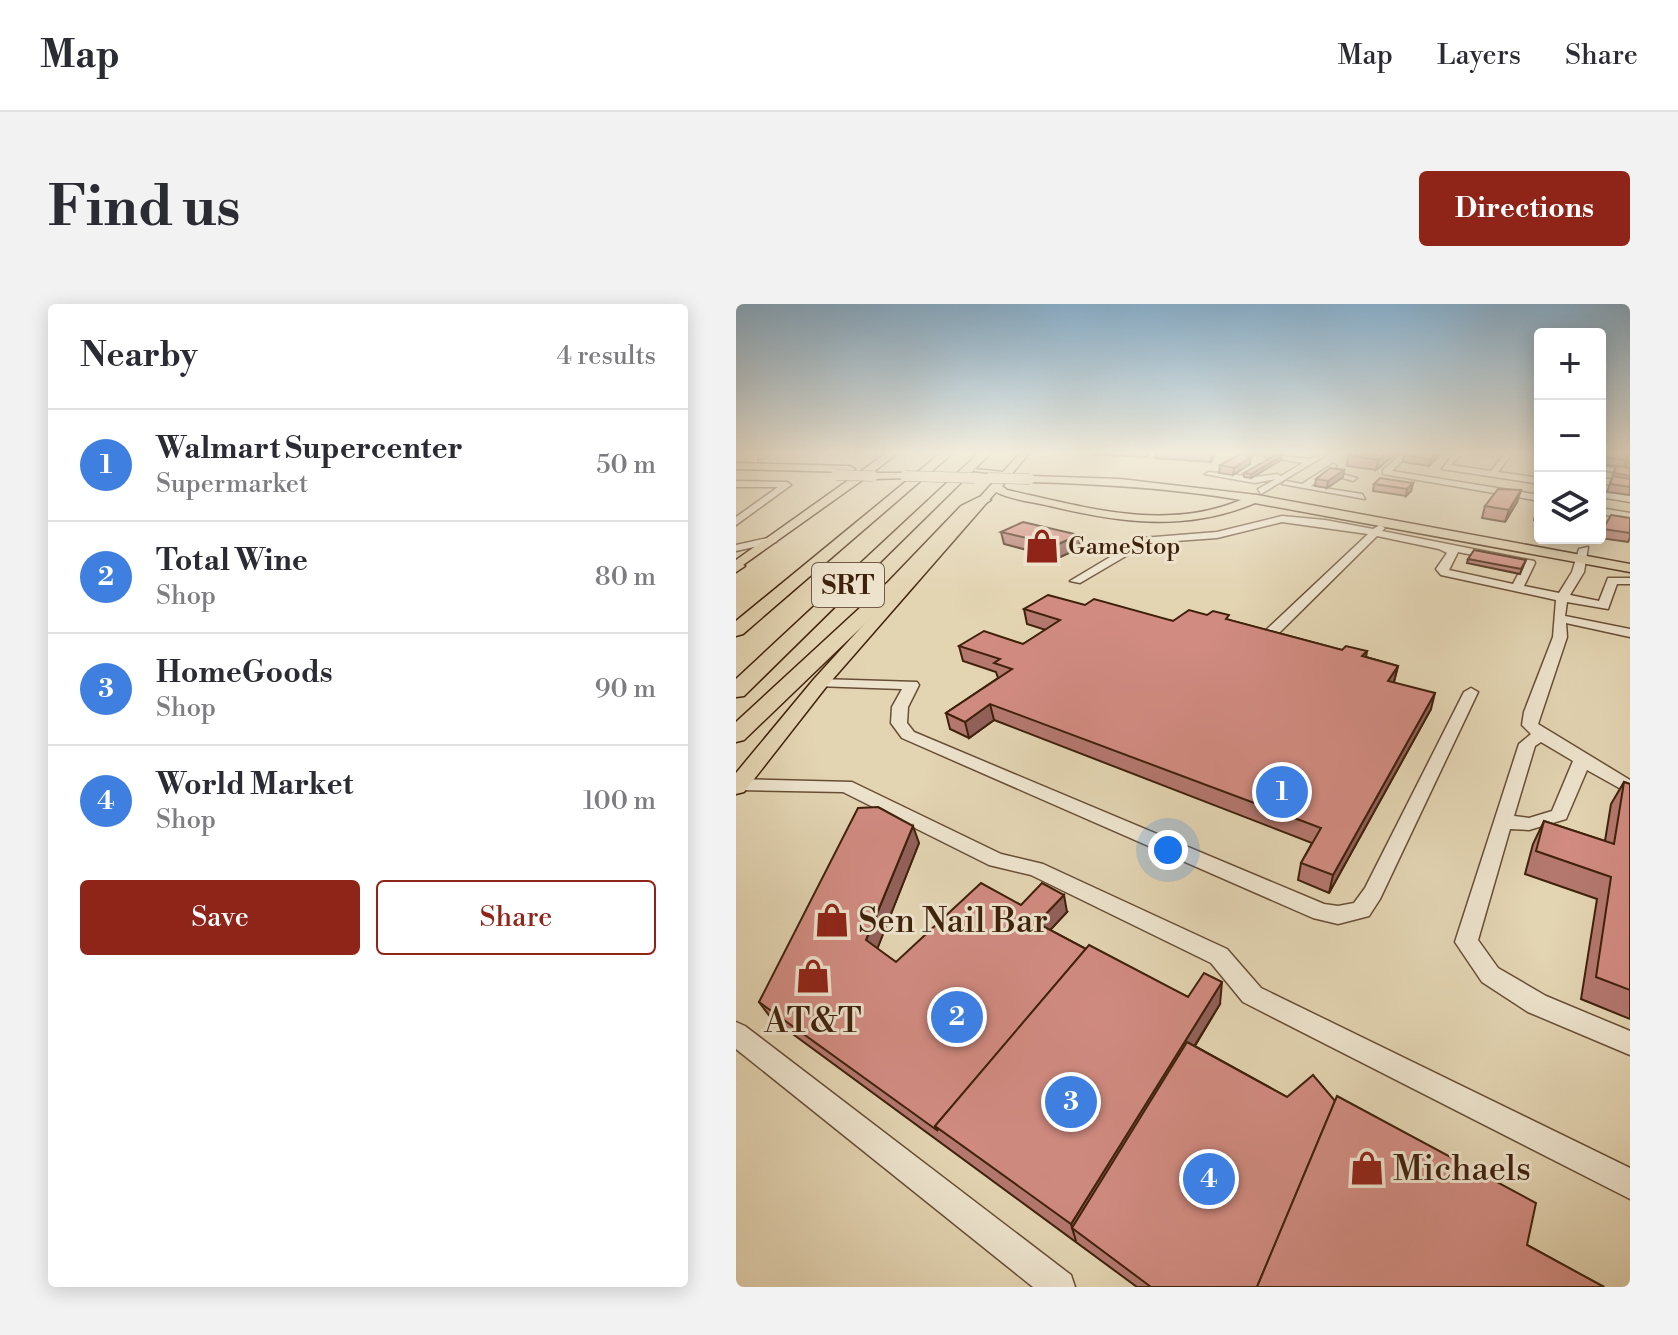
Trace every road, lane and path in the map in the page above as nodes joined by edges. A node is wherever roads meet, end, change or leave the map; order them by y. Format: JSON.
{"nodes":[{"id":1,"x":769,"y":498,"type":"edge"},
{"id":2,"x":831,"y":498,"type":"edge"},
{"id":3,"x":894,"y":498,"type":"edge"},
{"id":4,"x":939,"y":498,"type":"edge"},
{"id":5,"x":996,"y":498,"type":"edge"},
{"id":6,"x":1032,"y":498,"type":"edge"},
{"id":7,"x":1255,"y":498,"type":"edge"},
{"id":8,"x":1279,"y":498,"type":"edge"},
{"id":9,"x":1336,"y":498,"type":"edge"},
{"id":10,"x":993,"y":500,"type":"junction"},
{"id":11,"x":1048,"y":501,"type":"junction"},
{"id":12,"x":1606,"y":512,"type":"edge"},
{"id":13,"x":1630,"y":516,"type":"edge"},
{"id":14,"x":737,"y":518,"type":"edge"},
{"id":15,"x":1385,"y":523,"type":"junction"},
{"id":16,"x":1375,"y":533,"type":"junction"},
{"id":17,"x":1442,"y":546,"type":"junction"},
{"id":18,"x":1583,"y":554,"type":"junction"},
{"id":19,"x":1630,"y":557,"type":"edge"},
{"id":20,"x":738,"y":559,"type":"edge"},
{"id":21,"x":1494,"y":567,"type":"junction"},
{"id":22,"x":1630,"y":568,"type":"edge"},
{"id":23,"x":1076,"y":581,"type":"dead end"},
{"id":24,"x":1630,"y":581,"type":"edge"},
{"id":25,"x":1531,"y":591,"type":"junction"},
{"id":26,"x":1562,"y":598,"type":"junction"},
{"id":27,"x":1604,"y":606,"type":"junction"},
{"id":28,"x":1559,"y":618,"type":"junction"},
{"id":29,"x":1630,"y":625,"type":"edge"},
{"id":30,"x":736,"y":630,"type":"edge"},
{"id":31,"x":1271,"y":633,"type":"edge"},
{"id":32,"x":1630,"y":633,"type":"edge"},
{"id":33,"x":820,"y":683,"type":"junction"},
{"id":34,"x":736,"y":691,"type":"edge"},
{"id":35,"x":1471,"y":692,"type":"dead end"},
{"id":36,"x":1542,"y":734,"type":"junction"},
{"id":37,"x":736,"y":735,"type":"edge"},
{"id":38,"x":1582,"y":759,"type":"junction"},
{"id":39,"x":737,"y":785,"type":"edge"},
{"id":40,"x":1630,"y":788,"type":"edge"},
{"id":41,"x":1503,"y":822,"type":"junction"},
{"id":42,"x":736,"y":1034,"type":"edge"},
{"id":43,"x":1630,"y":1043,"type":"edge"},
{"id":44,"x":1630,"y":1184,"type":"edge"},
{"id":45,"x":1059,"y":1287,"type":"edge"}],
"edges":[{"from":1,"to":14,"type":"street"},
{"from":2,"to":20,"type":"main road"},
{"from":3,"to":30,"type":"highway","number":"SRT"},
{"from":4,"to":34,"type":"highway","number":"SRT"},
{"from":5,"to":10,"type":"main road"},
{"from":6,"to":11,"type":"main road"},
{"from":7,"to":11,"type":"main road"},
{"from":8,"to":15,"type":"main road"},
{"from":9,"to":18,"type":"main road"},
{"from":10,"to":11,"type":"main road"},
{"from":10,"to":33,"type":"main road"},
{"from":10,"to":37,"type":"highway"},
{"from":12,"to":13,"type":"street"},
{"from":15,"to":16,"type":"street"},
{"from":15,"to":18,"type":"main road"},
{"from":16,"to":17,"type":"street"},
{"from":16,"to":23,"type":"street"},
{"from":16,"to":31,"type":"street"},
{"from":17,"to":21,"type":"street"},
{"from":17,"to":21,"type":"street"},
{"from":18,"to":19,"type":"main road"},
{"from":18,"to":22,"type":"main road"},
{"from":18,"to":26,"type":"street"},
{"from":21,"to":25,"type":"street"},
{"from":21,"to":25,"type":"street"},
{"from":24,"to":27,"type":"street"},
{"from":25,"to":26,"type":"street"},
{"from":26,"to":27,"type":"street"},
{"from":26,"to":28,"type":"street"},
{"from":27,"to":29,"type":"street"},
{"from":28,"to":32,"type":"street"},
{"from":28,"to":36,"type":"street"},
{"from":33,"to":35,"type":"street"},
{"from":33,"to":39,"type":"main road"},
{"from":36,"to":38,"type":"street"},
{"from":36,"to":41,"type":"street"},
{"from":38,"to":40,"type":"street"},
{"from":38,"to":41,"type":"street"},
{"from":39,"to":44,"type":"street"},
{"from":41,"to":43,"type":"street"},
{"from":42,"to":45,"type":"street"}]}
